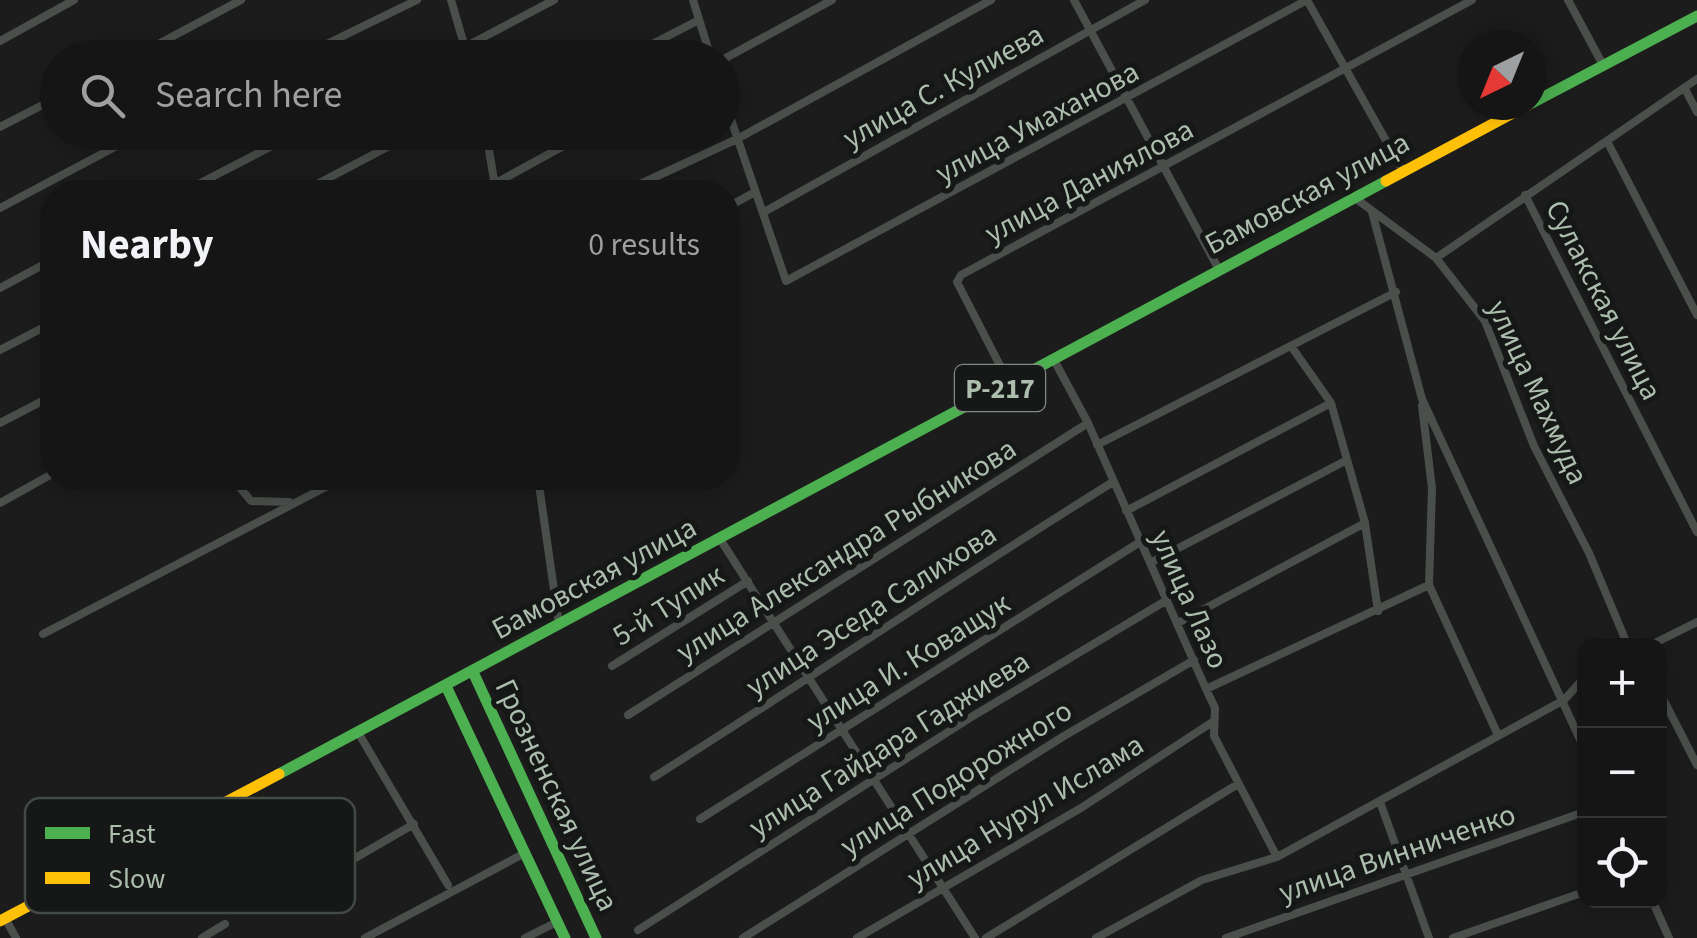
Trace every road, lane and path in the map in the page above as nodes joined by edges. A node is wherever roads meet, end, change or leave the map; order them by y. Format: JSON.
{"nodes":[{"id":1,"x":74,"y":0,"type":"edge"},
{"id":2,"x":241,"y":0,"type":"edge"},
{"id":3,"x":417,"y":0,"type":"edge"},
{"id":4,"x":452,"y":0,"type":"edge"},
{"id":5,"x":554,"y":0,"type":"edge"},
{"id":6,"x":693,"y":0,"type":"edge"},
{"id":7,"x":832,"y":0,"type":"edge"},
{"id":8,"x":992,"y":0,"type":"edge"},
{"id":9,"x":1074,"y":0,"type":"edge"},
{"id":10,"x":1146,"y":0,"type":"edge"},
{"id":11,"x":1307,"y":0,"type":"edge"},
{"id":12,"x":1472,"y":0,"type":"edge"},
{"id":13,"x":1568,"y":0,"type":"edge"},
{"id":14,"x":1697,"y":16,"type":"edge"},
{"id":15,"x":699,"y":20,"type":"junction"},
{"id":16,"x":1090,"y":30,"type":"junction"},
{"id":17,"x":166,"y":40,"type":"edge"},
{"id":18,"x":335,"y":40,"type":"edge"},
{"id":19,"x":463,"y":40,"type":"edge"},
{"id":20,"x":478,"y":40,"type":"edge"},
{"id":21,"x":660,"y":40,"type":"edge"},
{"id":22,"x":705,"y":40,"type":"edge"},
{"id":23,"x":0,"y":41,"type":"edge"},
{"id":24,"x":740,"y":50,"type":"edge"},
{"id":25,"x":1603,"y":65,"type":"junction"},
{"id":26,"x":1346,"y":70,"type":"junction"},
{"id":27,"x":1697,"y":79,"type":"edge"},
{"id":28,"x":1685,"y":89,"type":"junction"},
{"id":29,"x":1547,"y":95,"type":"edge"},
{"id":30,"x":1127,"y":100,"type":"junction"},
{"id":31,"x":40,"y":106,"type":"edge"},
{"id":32,"x":1697,"y":112,"type":"edge"},
{"id":33,"x":1500,"y":120,"type":"edge"},
{"id":34,"x":0,"y":127,"type":"edge"},
{"id":35,"x":740,"y":136,"type":"edge"},
{"id":36,"x":1608,"y":142,"type":"junction"},
{"id":37,"x":740,"y":148,"type":"edge"},
{"id":38,"x":108,"y":150,"type":"edge"},
{"id":39,"x":264,"y":150,"type":"edge"},
{"id":40,"x":382,"y":150,"type":"edge"},
{"id":41,"x":489,"y":150,"type":"edge"},
{"id":42,"x":558,"y":150,"type":"edge"},
{"id":43,"x":711,"y":150,"type":"edge"},
{"id":44,"x":1164,"y":167,"type":"junction"},
{"id":45,"x":1403,"y":171,"type":"junction"},
{"id":46,"x":52,"y":180,"type":"edge"},
{"id":47,"x":206,"y":180,"type":"edge"},
{"id":48,"x":325,"y":180,"type":"edge"},
{"id":49,"x":494,"y":180,"type":"edge"},
{"id":50,"x":508,"y":180,"type":"edge"},
{"id":51,"x":648,"y":180,"type":"edge"},
{"id":52,"x":40,"y":187,"type":"edge"},
{"id":53,"x":754,"y":192,"type":"junction"},
{"id":54,"x":1525,"y":195,"type":"junction"},
{"id":55,"x":1354,"y":197,"type":"junction"},
{"id":56,"x":740,"y":200,"type":"edge"},
{"id":57,"x":0,"y":208,"type":"edge"},
{"id":58,"x":764,"y":212,"type":"junction"},
{"id":59,"x":1372,"y":212,"type":"junction"},
{"id":60,"x":1436,"y":258,"type":"junction"},
{"id":61,"x":40,"y":266,"type":"edge"},
{"id":62,"x":1218,"y":268,"type":"junction"},
{"id":63,"x":0,"y":288,"type":"edge"},
{"id":64,"x":1396,"y":292,"type":"junction"},
{"id":65,"x":1697,"y":315,"type":"edge"},
{"id":66,"x":40,"y":329,"type":"edge"},
{"id":67,"x":1291,"y":346,"type":"junction"},
{"id":68,"x":0,"y":350,"type":"edge"},
{"id":69,"x":1054,"y":360,"type":"junction"},
{"id":70,"x":1009,"y":383,"type":"junction"},
{"id":71,"x":1422,"y":399,"type":"junction"},
{"id":72,"x":40,"y":402,"type":"edge"},
{"id":73,"x":1331,"y":403,"type":"junction"},
{"id":74,"x":1088,"y":423,"type":"junction"},
{"id":75,"x":0,"y":424,"type":"edge"},
{"id":76,"x":1097,"y":445,"type":"junction"},
{"id":77,"x":1347,"y":460,"type":"junction"},
{"id":78,"x":40,"y":481,"type":"edge"},
{"id":79,"x":1113,"y":482,"type":"junction"},
{"id":80,"x":241,"y":490,"type":"edge"},
{"id":81,"x":318,"y":490,"type":"edge"},
{"id":82,"x":540,"y":490,"type":"edge"},
{"id":83,"x":294,"y":502,"type":"junction"},
{"id":84,"x":0,"y":503,"type":"edge"},
{"id":85,"x":1126,"y":511,"type":"junction"},
{"id":86,"x":1365,"y":523,"type":"junction"},
{"id":87,"x":1697,"y":532,"type":"edge"},
{"id":88,"x":720,"y":538,"type":"junction"},
{"id":89,"x":1140,"y":542,"type":"junction"},
{"id":90,"x":1150,"y":563,"type":"junction"},
{"id":91,"x":748,"y":581,"type":"junction"},
{"id":92,"x":1429,"y":585,"type":"junction"},
{"id":93,"x":1167,"y":600,"type":"junction"},
{"id":94,"x":1378,"y":610,"type":"junction"},
{"id":95,"x":774,"y":622,"type":"junction"},
{"id":96,"x":1697,"y":622,"type":"edge"},
{"id":97,"x":1178,"y":624,"type":"junction"},
{"id":98,"x":558,"y":625,"type":"junction"},
{"id":99,"x":43,"y":634,"type":"dead end"},
{"id":100,"x":1625,"y":638,"type":"edge"},
{"id":101,"x":1665,"y":638,"type":"edge"},
{"id":102,"x":1194,"y":660,"type":"junction"},
{"id":103,"x":612,"y":666,"type":"dead end"},
{"id":104,"x":473,"y":672,"type":"junction"},
{"id":105,"x":808,"y":680,"type":"junction"},
{"id":106,"x":446,"y":686,"type":"junction"},
{"id":107,"x":1577,"y":686,"type":"edge"},
{"id":108,"x":1206,"y":689,"type":"junction"},
{"id":109,"x":1564,"y":700,"type":"junction"},
{"id":110,"x":1667,"y":707,"type":"edge"},
{"id":111,"x":628,"y":715,"type":"dead end"},
{"id":112,"x":1214,"y":721,"type":"junction"},
{"id":113,"x":842,"y":730,"type":"junction"},
{"id":114,"x":357,"y":731,"type":"junction"},
{"id":115,"x":1577,"y":731,"type":"edge"},
{"id":116,"x":1498,"y":735,"type":"junction"},
{"id":117,"x":1697,"y":765,"type":"edge"},
{"id":118,"x":654,"y":777,"type":"dead end"},
{"id":119,"x":875,"y":780,"type":"junction"},
{"id":120,"x":1238,"y":784,"type":"junction"},
{"id":121,"x":231,"y":798,"type":"edge"},
{"id":122,"x":1380,"y":802,"type":"junction"},
{"id":123,"x":1577,"y":814,"type":"edge"},
{"id":124,"x":700,"y":818,"type":"dead end"},
{"id":125,"x":414,"y":824,"type":"junction"},
{"id":126,"x":908,"y":833,"type":"junction"},
{"id":127,"x":525,"y":853,"type":"junction"},
{"id":128,"x":1277,"y":857,"type":"junction"},
{"id":129,"x":355,"y":858,"type":"edge"},
{"id":130,"x":1405,"y":872,"type":"junction"},
{"id":131,"x":448,"y":885,"type":"dead end"},
{"id":132,"x":945,"y":890,"type":"junction"},
{"id":133,"x":1577,"y":894,"type":"edge"},
{"id":134,"x":25,"y":908,"type":"edge"},
{"id":135,"x":1656,"y":908,"type":"edge"},
{"id":136,"x":2,"y":920,"type":"edge"},
{"id":137,"x":557,"y":922,"type":"junction"},
{"id":138,"x":226,"y":924,"type":"dead end"},
{"id":139,"x":638,"y":930,"type":"dead end"},
{"id":140,"x":16,"y":938,"type":"edge"},
{"id":141,"x":202,"y":938,"type":"edge"},
{"id":142,"x":365,"y":938,"type":"edge"},
{"id":143,"x":525,"y":938,"type":"edge"},
{"id":144,"x":565,"y":938,"type":"edge"},
{"id":145,"x":596,"y":938,"type":"edge"},
{"id":146,"x":743,"y":938,"type":"edge"},
{"id":147,"x":857,"y":938,"type":"edge"},
{"id":148,"x":975,"y":938,"type":"edge"},
{"id":149,"x":986,"y":938,"type":"edge"},
{"id":150,"x":1096,"y":938,"type":"edge"},
{"id":151,"x":1226,"y":938,"type":"edge"},
{"id":152,"x":1430,"y":938,"type":"edge"},
{"id":153,"x":1453,"y":938,"type":"edge"},
{"id":154,"x":1669,"y":938,"type":"edge"}],
"edges":[{"from":1,"to":23,"type":"street"},
{"from":2,"to":17,"type":"street"},
{"from":3,"to":18,"type":"street"},
{"from":4,"to":19,"type":"street"},
{"from":5,"to":20,"type":"street"},
{"from":6,"to":15,"type":"street"},
{"from":7,"to":24,"type":"street"},
{"from":8,"to":35,"type":"street"},
{"from":9,"to":16,"type":"street"},
{"from":10,"to":16,"type":"street","name":"улица С. Кулиева"},
{"from":11,"to":26,"type":"street"},
{"from":11,"to":30,"type":"street","name":"улица Умаханова"},
{"from":12,"to":26,"type":"street","name":"улица Даниялова"},
{"from":13,"to":25,"type":"street"},
{"from":14,"to":25,"type":"main road","name":"Бамовская улица","number":"Р-217"},
{"from":15,"to":21,"type":"street"},
{"from":15,"to":22,"type":"street"},
{"from":16,"to":30,"type":"street"},
{"from":16,"to":58,"type":"street","name":"улица С. Кулиева"},
{"from":25,"to":29,"type":"main road","name":"Бамовская улица","number":"Р-217"},
{"from":26,"to":44,"type":"street","name":"улица Даниялова"},
{"from":26,"to":45,"type":"street"},
{"from":27,"to":28,"type":"street"},
{"from":28,"to":32,"type":"street"},
{"from":28,"to":36,"type":"street"},
{"from":30,"to":44,"type":"street"},
{"from":30,"to":58,"type":"street","name":"улица Умаханова"},
{"from":31,"to":34,"type":"street"},
{"from":33,"to":45,"type":"main road","name":"Бамовская улица","number":"Р-217"},
{"from":36,"to":54,"type":"street"},
{"from":36,"to":65,"type":"street"},
{"from":37,"to":53,"type":"street"},
{"from":38,"to":46,"type":"street"},
{"from":39,"to":47,"type":"street"},
{"from":40,"to":48,"type":"street"},
{"from":41,"to":49,"type":"street"},
{"from":42,"to":50,"type":"street"},
{"from":43,"to":51,"type":"street"},
{"from":44,"to":62,"type":"street"},
{"from":44,"to":70,"type":"street","name":"улица Даниялова"},
{"from":45,"to":55,"type":"main road","name":"Бамовская улица","number":"Р-217"},
{"from":52,"to":57,"type":"street"},
{"from":53,"to":56,"type":"street"},
{"from":53,"to":58,"type":"street"},
{"from":54,"to":60,"type":"street"},
{"from":54,"to":87,"type":"street","name":"Сулакская улица"},
{"from":55,"to":59,"type":"street","name":"улица Махмуда"},
{"from":55,"to":62,"type":"main road","name":"Бамовская улица","number":"Р-217"},
{"from":59,"to":60,"type":"street","name":"улица Махмуда"},
{"from":59,"to":64,"type":"street"},
{"from":60,"to":100,"type":"street","name":"улица Махмуда"},
{"from":61,"to":63,"type":"street"},
{"from":62,"to":69,"type":"main road","name":"Бамовская улица","number":"Р-217"},
{"from":64,"to":67,"type":"street"},
{"from":64,"to":71,"type":"street"},
{"from":66,"to":68,"type":"street"},
{"from":67,"to":73,"type":"street"},
{"from":67,"to":76,"type":"street"},
{"from":69,"to":70,"type":"main road","name":"Бамовская улица","number":"Р-217"},
{"from":69,"to":74,"type":"street","name":"улица Лазо"},
{"from":70,"to":88,"type":"main road","name":"Бамовская улица","number":"Р-217"},
{"from":71,"to":92,"type":"street"},
{"from":71,"to":109,"type":"street"},
{"from":72,"to":75,"type":"street"},
{"from":73,"to":77,"type":"street"},
{"from":73,"to":85,"type":"street"},
{"from":74,"to":76,"type":"street","name":"улица Лазо"},
{"from":74,"to":95,"type":"street","name":"улица Александра Рыбникова"},
{"from":76,"to":79,"type":"street","name":"улица Лазо"},
{"from":77,"to":86,"type":"street"},
{"from":77,"to":90,"type":"street"},
{"from":78,"to":84,"type":"street"},
{"from":79,"to":85,"type":"street","name":"улица Лазо"},
{"from":79,"to":105,"type":"street","name":"улица Эседа Салихова"},
{"from":80,"to":83,"type":"street"},
{"from":81,"to":83,"type":"street"},
{"from":82,"to":98,"type":"street"},
{"from":83,"to":99,"type":"street"},
{"from":85,"to":89,"type":"street","name":"улица Лазо"},
{"from":86,"to":94,"type":"street"},
{"from":86,"to":97,"type":"street"},
{"from":88,"to":91,"type":"street"},
{"from":88,"to":98,"type":"main road","name":"Бамовская улица","number":"Р-217"},
{"from":89,"to":90,"type":"street","name":"улица Лазо"},
{"from":89,"to":113,"type":"street","name":"улица И. Коващук"},
{"from":90,"to":93,"type":"street","name":"улица Лазо"},
{"from":91,"to":95,"type":"street"},
{"from":91,"to":103,"type":"street","name":"5-й Тупик"},
{"from":92,"to":94,"type":"street"},
{"from":92,"to":116,"type":"street"},
{"from":93,"to":97,"type":"street","name":"улица Лазо"},
{"from":93,"to":119,"type":"street","name":"улица Гайдара Гаджиева"},
{"from":94,"to":108,"type":"street"},
{"from":95,"to":105,"type":"street"},
{"from":95,"to":111,"type":"street","name":"улица Александра Рыбникова"},
{"from":96,"to":101,"type":"street"},
{"from":97,"to":102,"type":"street","name":"улица Лазо"},
{"from":98,"to":104,"type":"main road","name":"Бамовская улица","number":"Р-217"},
{"from":102,"to":108,"type":"street","name":"улица Лазо"},
{"from":102,"to":126,"type":"street","name":"улица Подорожного"},
{"from":104,"to":106,"type":"main road","name":"Бамовская улица","number":"Р-217"},
{"from":104,"to":145,"type":"main road","name":"Грозненская улица"},
{"from":105,"to":113,"type":"street"},
{"from":105,"to":118,"type":"street","name":"улица Эседа Салихова"},
{"from":106,"to":114,"type":"main road","name":"Бамовская улица","number":"Р-217"},
{"from":106,"to":127,"type":"main road","name":"Грозненская улица"},
{"from":107,"to":109,"type":"street"},
{"from":108,"to":112,"type":"street","name":"улица Лазо"},
{"from":109,"to":115,"type":"street"},
{"from":109,"to":116,"type":"street"},
{"from":110,"to":117,"type":"street"},
{"from":112,"to":120,"type":"street","name":"улица Лазо"},
{"from":112,"to":132,"type":"street","name":"улица Нурул Ислама"},
{"from":113,"to":119,"type":"street"},
{"from":113,"to":124,"type":"street","name":"улица И. Коващук"},
{"from":114,"to":121,"type":"main road","name":"Бамовская улица","number":"Р-217"},
{"from":114,"to":125,"type":"street"},
{"from":116,"to":122,"type":"street"},
{"from":119,"to":126,"type":"street"},
{"from":119,"to":139,"type":"street","name":"улица Гайдара Гаджиева"},
{"from":120,"to":128,"type":"street","name":"улица Лазо"},
{"from":120,"to":149,"type":"street"},
{"from":122,"to":128,"type":"street"},
{"from":122,"to":130,"type":"street"},
{"from":123,"to":130,"type":"street","name":"улица Винниченко"},
{"from":125,"to":129,"type":"street"},
{"from":125,"to":131,"type":"street"},
{"from":126,"to":132,"type":"street"},
{"from":126,"to":146,"type":"street","name":"улица Подорожного"},
{"from":127,"to":137,"type":"main road","name":"Грозненская улица"},
{"from":127,"to":142,"type":"street"},
{"from":128,"to":150,"type":"street"},
{"from":130,"to":151,"type":"street","name":"улица Винниченко"},
{"from":130,"to":152,"type":"street"},
{"from":132,"to":147,"type":"street","name":"улица Нурул Ислама"},
{"from":132,"to":148,"type":"street"},
{"from":133,"to":153,"type":"street"},
{"from":134,"to":136,"type":"main road","name":"Бамовская улица","number":"Р-217"},
{"from":135,"to":154,"type":"street"},
{"from":136,"to":140,"type":"street"},
{"from":137,"to":143,"type":"street"},
{"from":137,"to":144,"type":"main road","name":"Грозненская улица"},
{"from":138,"to":141,"type":"street"}]}
